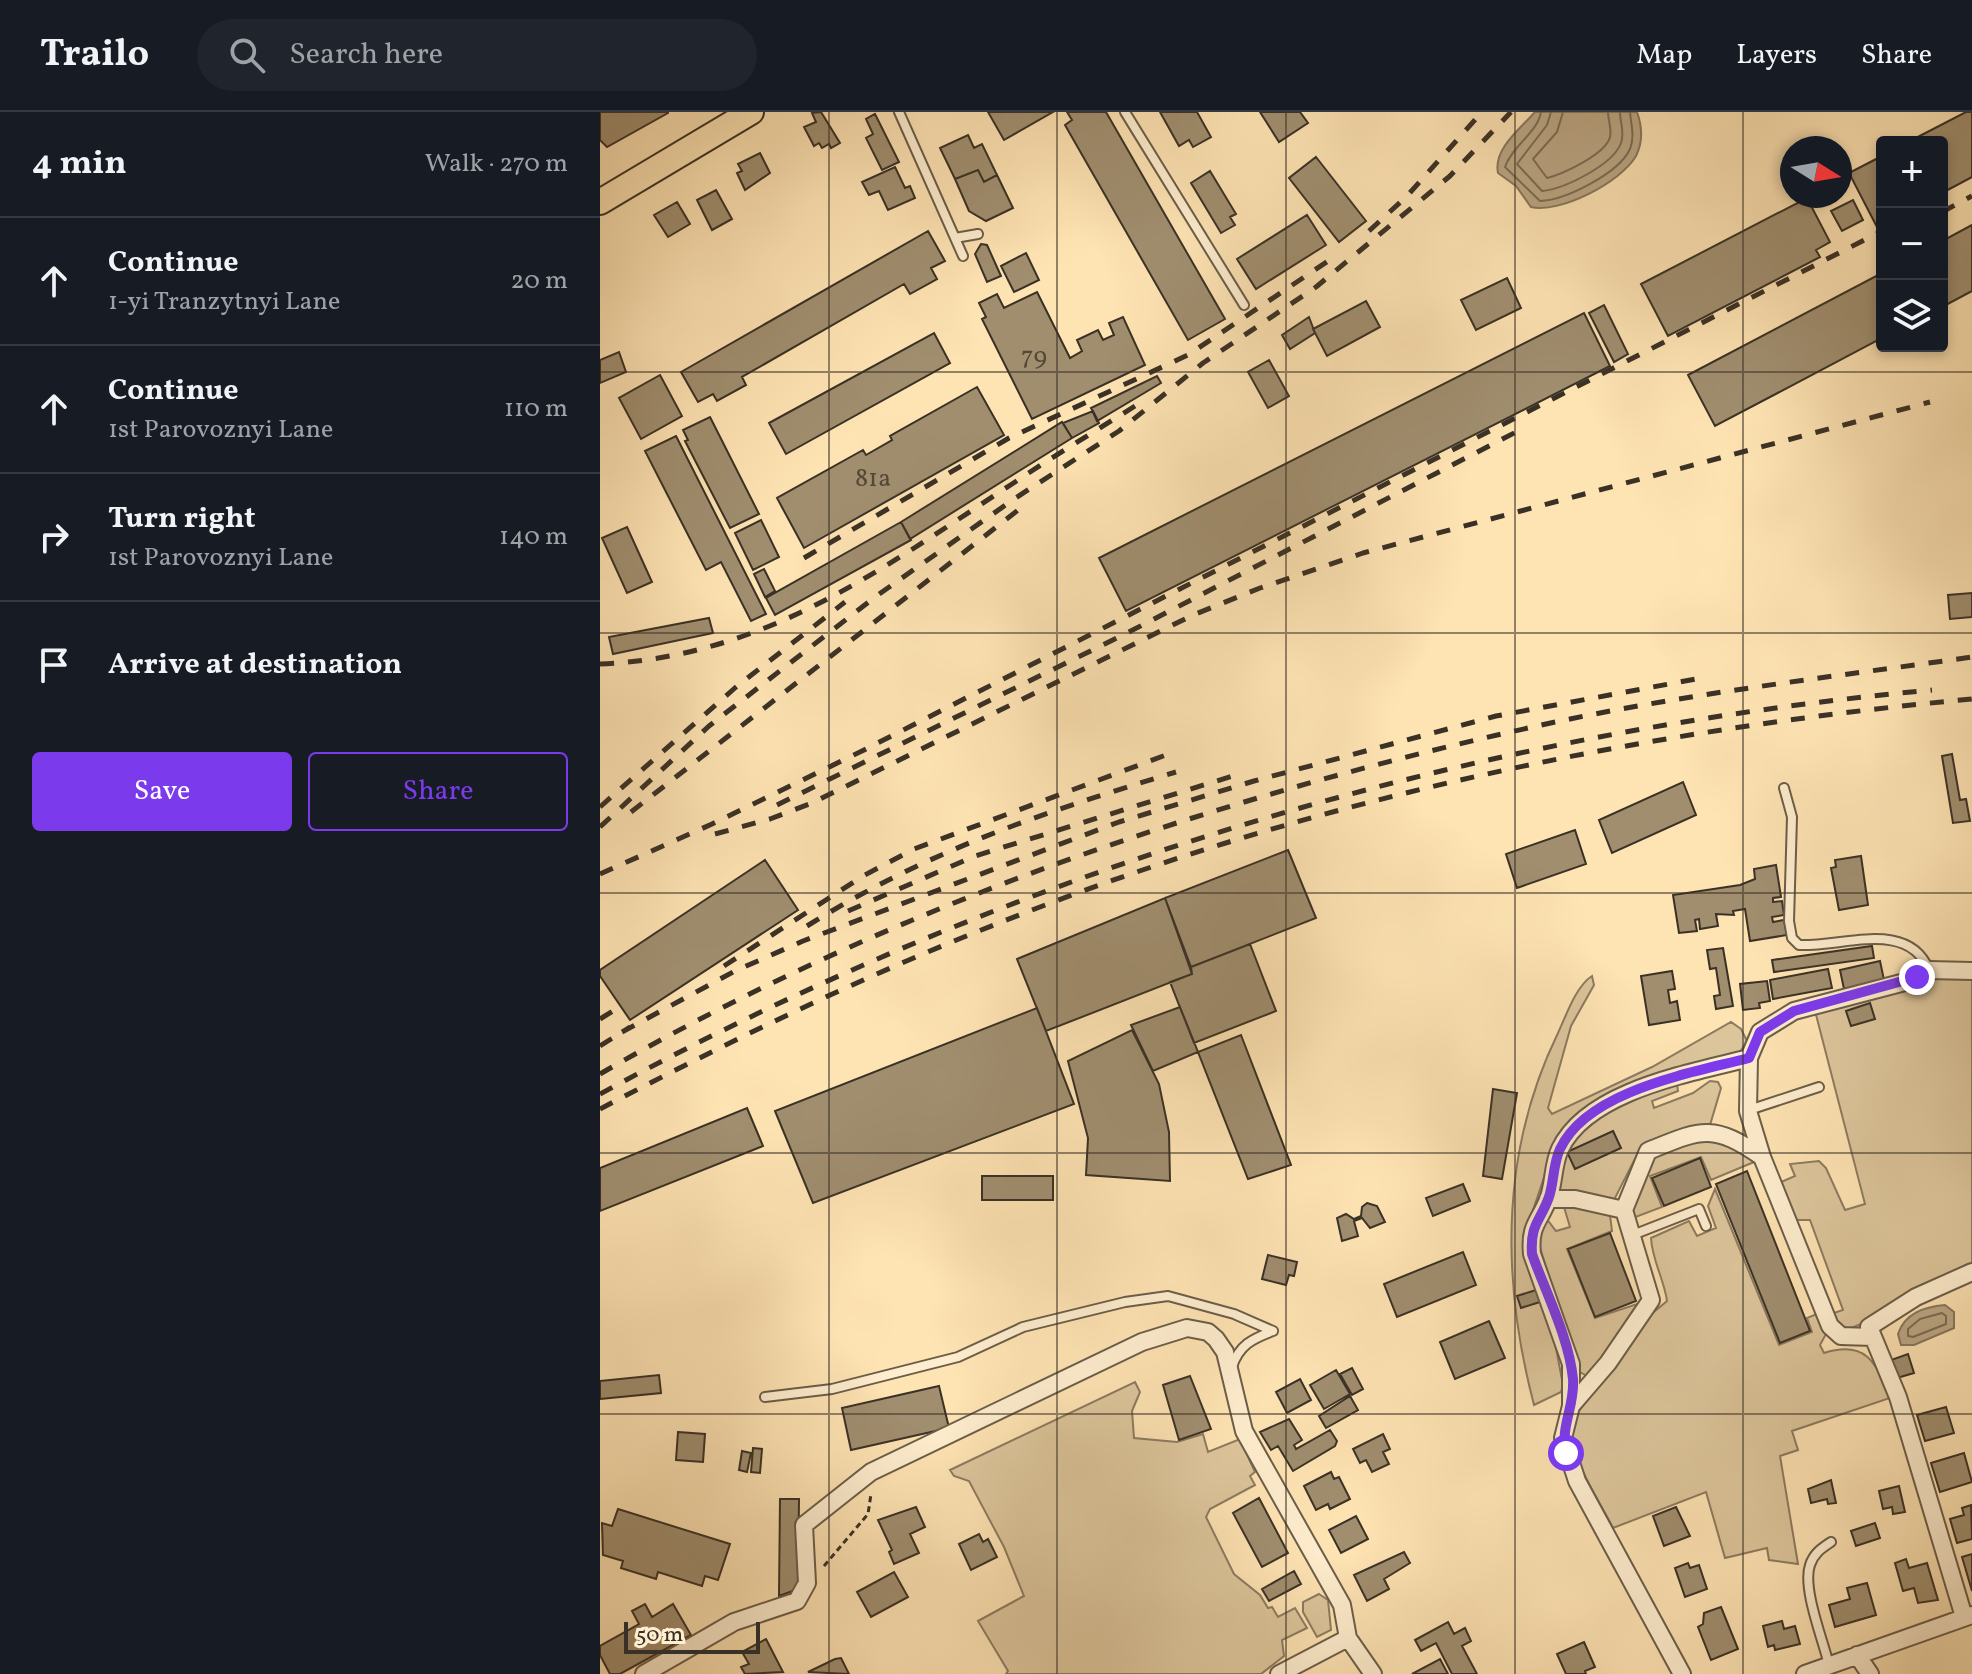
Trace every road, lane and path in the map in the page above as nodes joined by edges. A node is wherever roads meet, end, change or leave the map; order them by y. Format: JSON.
{"nodes":[{"id":1,"x":721,"y":112,"type":"edge"},
{"id":2,"x":751,"y":112,"type":"edge"},
{"id":3,"x":899,"y":112,"type":"edge"},
{"id":4,"x":1125,"y":112,"type":"edge"},
{"id":5,"x":600,"y":184,"type":"edge"},
{"id":6,"x":600,"y":202,"type":"edge"},
{"id":7,"x":978,"y":234,"type":"dead end"},
{"id":8,"x":955,"y":238,"type":"junction"},
{"id":9,"x":963,"y":256,"type":"dead end"},
{"id":10,"x":1244,"y":305,"type":"dead end"},
{"id":11,"x":1784,"y":788,"type":"dead end"},
{"id":12,"x":1929,"y":970,"type":"junction"},
{"id":13,"x":1972,"y":971,"type":"edge"},
{"id":14,"x":1749,"y":1058,"type":"junction"},
{"id":15,"x":1819,"y":1087,"type":"dead end"},
{"id":16,"x":1748,"y":1111,"type":"junction"},
{"id":17,"x":1762,"y":1157,"type":"junction"},
{"id":18,"x":1548,"y":1199,"type":"junction"},
{"id":19,"x":1624,"y":1210,"type":"junction"},
{"id":20,"x":1706,"y":1226,"type":"dead end"},
{"id":21,"x":1630,"y":1236,"type":"junction"},
{"id":22,"x":1972,"y":1272,"type":"edge"},
{"id":23,"x":1871,"y":1332,"type":"junction"},
{"id":24,"x":1230,"y":1383,"type":"junction"},
{"id":25,"x":765,"y":1397,"type":"dead end"},
{"id":26,"x":1571,"y":1406,"type":"junction"},
{"id":27,"x":863,"y":1478,"type":"junction"},
{"id":28,"x":1831,"y":1542,"type":"dead end"},
{"id":29,"x":807,"y":1583,"type":"junction"},
{"id":30,"x":1968,"y":1616,"type":"edge"},
{"id":31,"x":1348,"y":1638,"type":"junction"},
{"id":32,"x":1857,"y":1655,"type":"junction"},
{"id":33,"x":1829,"y":1665,"type":"junction"},
{"id":34,"x":644,"y":1674,"type":"edge"},
{"id":35,"x":1279,"y":1674,"type":"edge"},
{"id":36,"x":1373,"y":1674,"type":"edge"},
{"id":37,"x":1682,"y":1674,"type":"edge"},
{"id":38,"x":1805,"y":1674,"type":"edge"},
{"id":39,"x":1870,"y":1674,"type":"edge"}],
"edges":[{"from":1,"to":5,"type":"main road"},
{"from":2,"to":6,"type":"main road"},
{"from":3,"to":8,"type":"lane"},
{"from":4,"to":10,"type":"lane"},
{"from":7,"to":8,"type":"lane"},
{"from":8,"to":9,"type":"lane"},
{"from":11,"to":12,"type":"lane"},
{"from":12,"to":13,"type":"street"},
{"from":12,"to":14,"type":"street"},
{"from":14,"to":16,"type":"street"},
{"from":14,"to":18,"type":"street"},
{"from":15,"to":16,"type":"lane"},
{"from":16,"to":17,"type":"street"},
{"from":17,"to":19,"type":"street"},
{"from":17,"to":23,"type":"street"},
{"from":18,"to":19,"type":"street"},
{"from":18,"to":26,"type":"street"},
{"from":19,"to":21,"type":"street"},
{"from":20,"to":21,"type":"lane"},
{"from":21,"to":26,"type":"street"},
{"from":22,"to":23,"type":"street"},
{"from":23,"to":30,"type":"street"},
{"from":24,"to":25,"type":"lane"},
{"from":24,"to":27,"type":"street"},
{"from":24,"to":31,"type":"street"},
{"from":26,"to":37,"type":"street"},
{"from":27,"to":29,"type":"path"},
{"from":27,"to":29,"type":"street"},
{"from":28,"to":33,"type":"lane"},
{"from":29,"to":34,"type":"street"},
{"from":30,"to":32,"type":"street"},
{"from":31,"to":35,"type":"street"},
{"from":31,"to":36,"type":"street"},
{"from":32,"to":33,"type":"street"},
{"from":32,"to":39,"type":"street"},
{"from":33,"to":38,"type":"street"}]}
